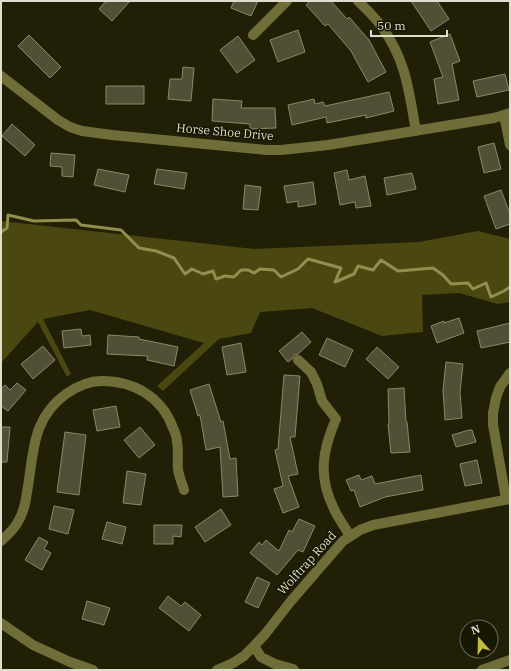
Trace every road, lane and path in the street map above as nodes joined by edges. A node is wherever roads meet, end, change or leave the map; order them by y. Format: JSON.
{"nodes":[{"id":1,"x":287,"y":1,"type":"edge"},
{"id":2,"x":358,"y":1,"type":"edge"},
{"id":3,"x":253,"y":35,"type":"dead end"},
{"id":4,"x":1,"y":76,"type":"edge"},
{"id":5,"x":507,"y":114,"type":"edge"},
{"id":6,"x":416,"y":131,"type":"junction"},
{"id":7,"x":510,"y":145,"type":"edge"},
{"id":8,"x":298,"y":360,"type":"dead end"},
{"id":9,"x":510,"y":373,"type":"edge"},
{"id":10,"x":184,"y":490,"type":"dead end"},
{"id":11,"x":508,"y":499,"type":"edge"},
{"id":12,"x":350,"y":536,"type":"junction"},
{"id":13,"x":1,"y":541,"type":"edge"},
{"id":14,"x":1,"y":623,"type":"edge"},
{"id":15,"x":254,"y":646,"type":"junction"},
{"id":16,"x":510,"y":660,"type":"edge"},
{"id":17,"x":93,"y":670,"type":"edge"},
{"id":18,"x":217,"y":670,"type":"edge"},
{"id":19,"x":294,"y":670,"type":"edge"},
{"id":20,"x":482,"y":670,"type":"edge"}],
"edges":[{"from":1,"to":3,"type":"street"},
{"from":2,"to":6,"type":"street"},
{"from":4,"to":6,"type":"street","name":"Horse Shoe Drive"},
{"from":5,"to":6,"type":"street","name":"Horse Shoe Drive"},
{"from":5,"to":7,"type":"street"},
{"from":8,"to":12,"type":"street"},
{"from":9,"to":11,"type":"street"},
{"from":10,"to":13,"type":"street"},
{"from":11,"to":12,"type":"street","name":"Wolftrap Road"},
{"from":12,"to":15,"type":"street","name":"Wolftrap Road"},
{"from":14,"to":17,"type":"street"},
{"from":15,"to":18,"type":"street","name":"Wolftrap Road"},
{"from":15,"to":19,"type":"street"},
{"from":16,"to":20,"type":"street"}]}
